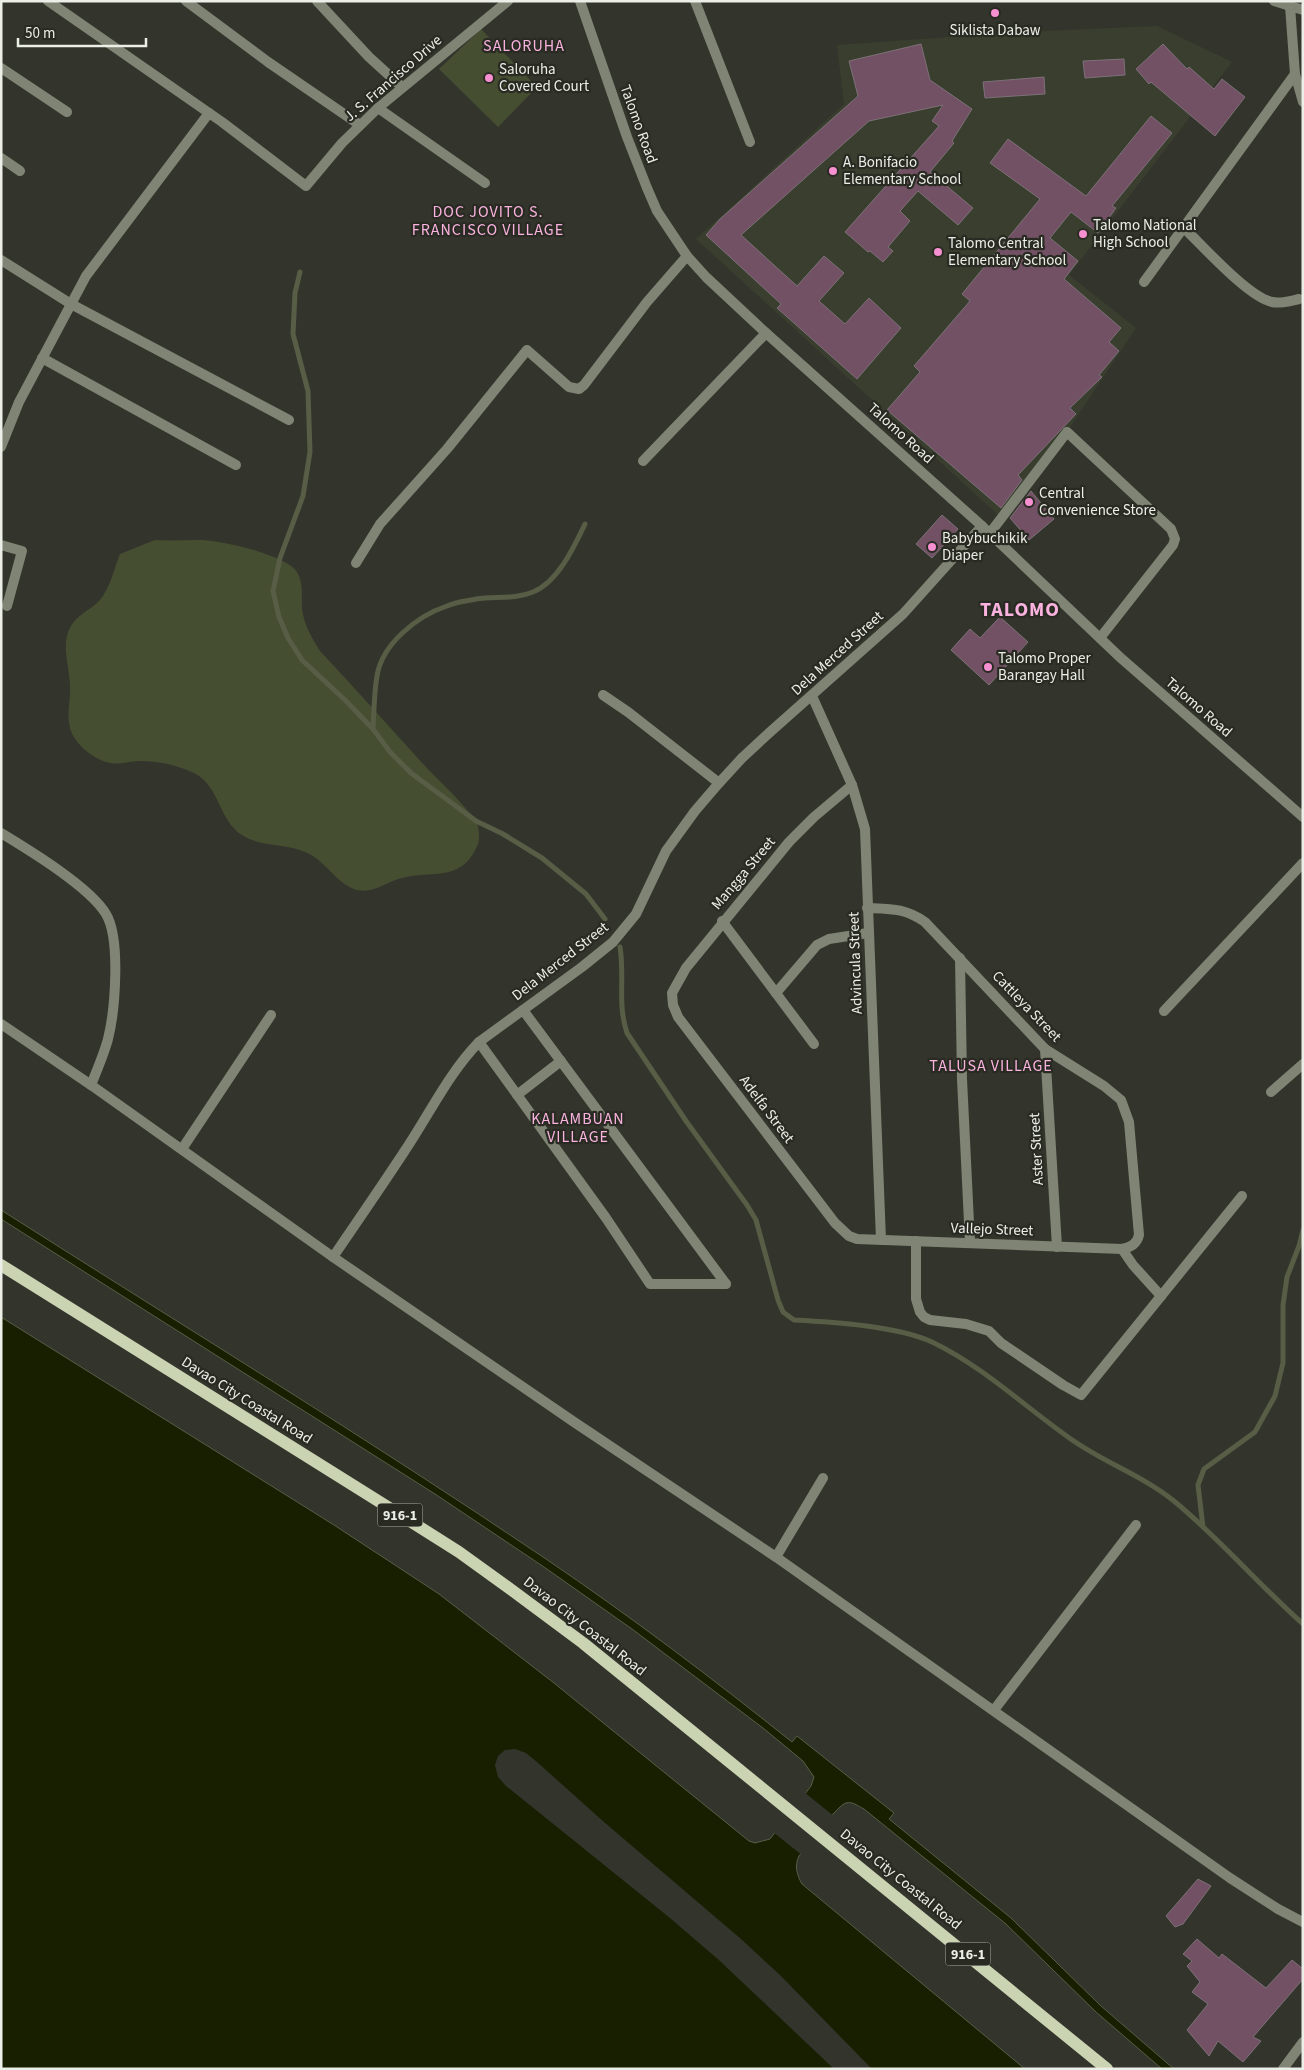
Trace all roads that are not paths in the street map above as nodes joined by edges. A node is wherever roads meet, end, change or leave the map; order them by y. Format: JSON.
{"nodes":[{"id":1,"x":48,"y":1,"type":"edge"},
{"id":2,"x":186,"y":1,"type":"edge"},
{"id":3,"x":317,"y":1,"type":"edge"},
{"id":4,"x":508,"y":1,"type":"edge"},
{"id":5,"x":580,"y":1,"type":"edge"},
{"id":6,"x":695,"y":1,"type":"edge"},
{"id":7,"x":1282,"y":3,"type":"edge"},
{"id":8,"x":1303,"y":10,"type":"edge"},
{"id":9,"x":1,"y":68,"type":"edge"},
{"id":10,"x":1295,"y":74,"type":"junction"},
{"id":11,"x":402,"y":87,"type":"junction"},
{"id":12,"x":1303,"y":102,"type":"edge"},
{"id":13,"x":378,"y":108,"type":"junction"},
{"id":14,"x":66,"y":112,"type":"dead end"},
{"id":15,"x":209,"y":113,"type":"junction"},
{"id":16,"x":360,"y":125,"type":"junction"},
{"id":17,"x":750,"y":142,"type":"dead end"},
{"id":18,"x":1,"y":158,"type":"edge"},
{"id":19,"x":20,"y":171,"type":"dead end"},
{"id":20,"x":485,"y":183,"type":"dead end"},
{"id":21,"x":1183,"y":227,"type":"junction"},
{"id":22,"x":687,"y":256,"type":"junction"},
{"id":23,"x":1,"y":260,"type":"edge"},
{"id":24,"x":1144,"y":282,"type":"dead end"},
{"id":25,"x":1299,"y":299,"type":"dead end"},
{"id":26,"x":71,"y":304,"type":"junction"},
{"id":27,"x":766,"y":333,"type":"junction"},
{"id":28,"x":42,"y":358,"type":"junction"},
{"id":29,"x":290,"y":420,"type":"dead end"},
{"id":30,"x":1,"y":447,"type":"edge"},
{"id":31,"x":643,"y":461,"type":"dead end"},
{"id":32,"x":236,"y":465,"type":"dead end"},
{"id":33,"x":986,"y":530,"type":"junction"},
{"id":34,"x":1,"y":545,"type":"edge"},
{"id":35,"x":356,"y":563,"type":"dead end"},
{"id":36,"x":7,"y":606,"type":"dead end"},
{"id":37,"x":1100,"y":638,"type":"junction"},
{"id":38,"x":603,"y":695,"type":"dead end"},
{"id":39,"x":812,"y":696,"type":"junction"},
{"id":40,"x":719,"y":783,"type":"junction"},
{"id":41,"x":852,"y":785,"type":"junction"},
{"id":42,"x":1303,"y":817,"type":"edge"},
{"id":43,"x":1,"y":833,"type":"edge"},
{"id":44,"x":1303,"y":863,"type":"edge"},
{"id":45,"x":867,"y":908,"type":"junction"},
{"id":46,"x":722,"y":921,"type":"junction"},
{"id":47,"x":868,"y":934,"type":"junction"},
{"id":48,"x":960,"y":958,"type":"junction"},
{"id":49,"x":672,"y":993,"type":"joint"},
{"id":50,"x":776,"y":993,"type":"junction"},
{"id":51,"x":523,"y":1010,"type":"junction"},
{"id":52,"x":1164,"y":1011,"type":"dead end"},
{"id":53,"x":271,"y":1015,"type":"dead end"},
{"id":54,"x":1,"y":1024,"type":"edge"},
{"id":55,"x":479,"y":1042,"type":"junction"},
{"id":56,"x":814,"y":1044,"type":"dead end"},
{"id":57,"x":1045,"y":1049,"type":"junction"},
{"id":58,"x":561,"y":1061,"type":"junction"},
{"id":59,"x":1303,"y":1064,"type":"edge"},
{"id":60,"x":91,"y":1085,"type":"junction"},
{"id":61,"x":1271,"y":1092,"type":"dead end"},
{"id":62,"x":517,"y":1095,"type":"junction"},
{"id":63,"x":182,"y":1149,"type":"junction"},
{"id":64,"x":1242,"y":1196,"type":"dead end"},
{"id":65,"x":849,"y":1236,"type":"joint"},
{"id":66,"x":881,"y":1240,"type":"junction"},
{"id":67,"x":916,"y":1241,"type":"junction"},
{"id":68,"x":970,"y":1243,"type":"junction"},
{"id":69,"x":1134,"y":1244,"type":"joint"},
{"id":70,"x":1057,"y":1247,"type":"junction"},
{"id":71,"x":1122,"y":1249,"type":"junction"},
{"id":72,"x":333,"y":1256,"type":"junction"},
{"id":73,"x":1,"y":1265,"type":"edge"},
{"id":74,"x":1161,"y":1296,"type":"junction"},
{"id":75,"x":823,"y":1478,"type":"dead end"},
{"id":76,"x":1136,"y":1525,"type":"dead end"},
{"id":77,"x":776,"y":1557,"type":"junction"},
{"id":78,"x":994,"y":1710,"type":"junction"},
{"id":79,"x":1303,"y":1922,"type":"edge"},
{"id":80,"x":1303,"y":2042,"type":"edge"},
{"id":81,"x":1108,"y":2069,"type":"edge"},
{"id":82,"x":1284,"y":2069,"type":"edge"}],
"edges":[{"from":1,"to":15,"type":"street"},
{"from":2,"to":16,"type":"street"},
{"from":3,"to":11,"type":"street"},
{"from":4,"to":11,"type":"street","name":"J. S. Francisco Drive"},
{"from":5,"to":22,"type":"street","name":"Talomo Road"},
{"from":6,"to":17,"type":"street"},
{"from":7,"to":8,"type":"street"},
{"from":7,"to":10,"type":"street"},
{"from":9,"to":14,"type":"street"},
{"from":10,"to":12,"type":"street"},
{"from":10,"to":21,"type":"street"},
{"from":11,"to":13,"type":"street","name":"J. S. Francisco Drive"},
{"from":13,"to":16,"type":"street","name":"J. S. Francisco Drive"},
{"from":13,"to":20,"type":"street"},
{"from":15,"to":16,"type":"street","name":"J. S. Francisco Drive"},
{"from":15,"to":26,"type":"street"},
{"from":18,"to":19,"type":"street"},
{"from":21,"to":24,"type":"street"},
{"from":21,"to":25,"type":"street"},
{"from":22,"to":27,"type":"street","name":"Talomo Road"},
{"from":22,"to":35,"type":"street"},
{"from":23,"to":26,"type":"street"},
{"from":26,"to":28,"type":"street"},
{"from":26,"to":29,"type":"street"},
{"from":27,"to":31,"type":"street"},
{"from":27,"to":33,"type":"street","name":"Talomo Road"},
{"from":28,"to":30,"type":"street"},
{"from":28,"to":32,"type":"street"},
{"from":33,"to":37,"type":"street","name":"Talomo Road"},
{"from":33,"to":37,"type":"street","name":"Dela Merced Street"},
{"from":33,"to":39,"type":"street","name":"Dela Merced Street"},
{"from":34,"to":36,"type":"street"},
{"from":37,"to":42,"type":"street","name":"Talomo Road"},
{"from":38,"to":40,"type":"street"},
{"from":39,"to":40,"type":"street","name":"Dela Merced Street"},
{"from":39,"to":41,"type":"street","name":"Advincula Street"},
{"from":40,"to":51,"type":"street","name":"Dela Merced Street"},
{"from":41,"to":45,"type":"street","name":"Advincula Street"},
{"from":41,"to":46,"type":"street","name":"Mangga Street"},
{"from":43,"to":60,"type":"street"},
{"from":44,"to":52,"type":"street"},
{"from":45,"to":47,"type":"street","name":"Advincula Street"},
{"from":45,"to":48,"type":"street","name":"Cattleya Street"},
{"from":46,"to":49,"type":"street","name":"Mangga Street"},
{"from":46,"to":50,"type":"street"},
{"from":47,"to":50,"type":"street"},
{"from":47,"to":66,"type":"street","name":"Advincula Street"},
{"from":48,"to":57,"type":"street","name":"Cattleya Street"},
{"from":48,"to":68,"type":"street"},
{"from":49,"to":65,"type":"street","name":"Adelfa Street"},
{"from":50,"to":56,"type":"street"},
{"from":51,"to":55,"type":"street","name":"Dela Merced Street"},
{"from":51,"to":58,"type":"street"},
{"from":53,"to":63,"type":"street"},
{"from":54,"to":60,"type":"street"},
{"from":55,"to":62,"type":"street"},
{"from":55,"to":72,"type":"street","name":"Dela Merced Street"},
{"from":57,"to":69,"type":"street","name":"Cattleya Street"},
{"from":57,"to":70,"type":"street","name":"Aster Street"},
{"from":58,"to":62,"type":"street"},
{"from":58,"to":62,"type":"street"},
{"from":59,"to":61,"type":"street"},
{"from":60,"to":63,"type":"street"},
{"from":63,"to":72,"type":"street"},
{"from":64,"to":74,"type":"street"},
{"from":65,"to":66,"type":"street","name":"Vallejo Street"},
{"from":66,"to":67,"type":"street","name":"Vallejo Street"},
{"from":67,"to":68,"type":"street","name":"Vallejo Street"},
{"from":67,"to":74,"type":"street"},
{"from":68,"to":70,"type":"street","name":"Vallejo Street"},
{"from":69,"to":71,"type":"street","name":"Vallejo Street"},
{"from":70,"to":71,"type":"street","name":"Vallejo Street"},
{"from":71,"to":74,"type":"street"},
{"from":72,"to":77,"type":"street"},
{"from":73,"to":81,"type":"main road","name":"Davao City Coastal Road","number":"916-1"},
{"from":75,"to":77,"type":"street"},
{"from":76,"to":78,"type":"street"},
{"from":77,"to":78,"type":"street"},
{"from":78,"to":79,"type":"street"},
{"from":80,"to":82,"type":"street"}]}
